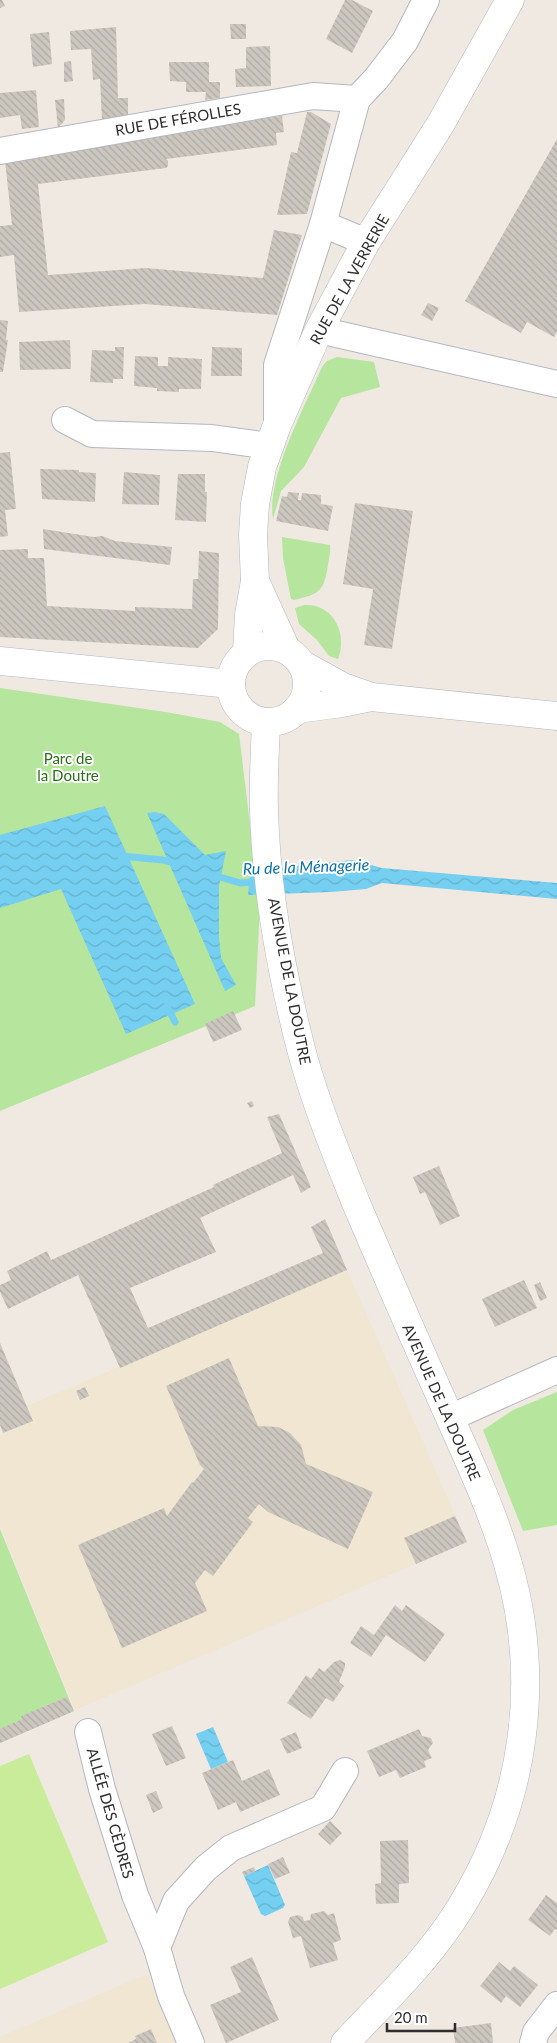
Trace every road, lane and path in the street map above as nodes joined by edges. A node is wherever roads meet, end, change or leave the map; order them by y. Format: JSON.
{"nodes":[{"id":1,"x":426,"y":0,"type":"edge"},
{"id":2,"x":510,"y":0,"type":"edge"},
{"id":3,"x":357,"y":98,"type":"junction"},
{"id":4,"x":0,"y":151,"type":"edge"},
{"id":5,"x":323,"y":224,"type":"junction"},
{"id":6,"x":366,"y":242,"type":"junction"},
{"id":7,"x":319,"y":330,"type":"junction"},
{"id":8,"x":557,"y":384,"type":"edge"},
{"id":9,"x":65,"y":420,"type":"dead end"},
{"id":10,"x":273,"y":436,"type":"junction"},
{"id":11,"x":255,"y":581,"type":"junction"},
{"id":12,"x":247,"y":651,"type":"junction"},
{"id":13,"x":294,"y":657,"type":"junction"},
{"id":14,"x":0,"y":661,"type":"edge"},
{"id":15,"x":230,"y":684,"type":"junction"},
{"id":16,"x":371,"y":697,"type":"junction"},
{"id":17,"x":297,"y":709,"type":"junction"},
{"id":18,"x":557,"y":716,"type":"edge"},
{"id":19,"x":266,"y":722,"type":"junction"},
{"id":20,"x":557,"y":1370,"type":"edge"},
{"id":21,"x":450,"y":1418,"type":"junction"},
{"id":22,"x":88,"y":1732,"type":"dead end"},
{"id":23,"x":345,"y":1771,"type":"dead end"},
{"id":24,"x":135,"y":1895,"type":"junction"},
{"id":25,"x":176,"y":1901,"type":"junction"},
{"id":26,"x":157,"y":1948,"type":"junction"},
{"id":27,"x":557,"y":2005,"type":"edge"},
{"id":28,"x":191,"y":2043,"type":"edge"},
{"id":29,"x":345,"y":2043,"type":"edge"},
{"id":30,"x":533,"y":2043,"type":"edge"}],
"edges":[{"from":1,"to":3,"type":"street"},
{"from":2,"to":6,"type":"main road","name":"RUE DE LA VERRERIE"},
{"from":3,"to":4,"type":"street","name":"RUE DE FÉROLLES"},
{"from":3,"to":5,"type":"street"},
{"from":5,"to":6,"type":"street"},
{"from":5,"to":10,"type":"street"},
{"from":6,"to":7,"type":"main road","name":"RUE DE LA VERRERIE"},
{"from":7,"to":8,"type":"street"},
{"from":7,"to":10,"type":"main road","name":"RUE DE LA VERRERIE"},
{"from":9,"to":10,"type":"street"},
{"from":10,"to":11,"type":"main road","name":"RUE DE LA VERRERIE"},
{"from":11,"to":12,"type":"main road","name":"RUE DE LA VERRERIE"},
{"from":11,"to":13,"type":"main road","name":"RUE DE LA VERRERIE"},
{"from":12,"to":13,"type":"main road"},
{"from":12,"to":15,"type":"main road"},
{"from":13,"to":16,"type":"main road"},
{"from":13,"to":17,"type":"main road"},
{"from":14,"to":15,"type":"main road"},
{"from":15,"to":19,"type":"main road"},
{"from":16,"to":17,"type":"main road"},
{"from":16,"to":18,"type":"main road"},
{"from":17,"to":19,"type":"main road"},
{"from":19,"to":21,"type":"main road","name":"AVENUE DE LA DOUTRE"},
{"from":20,"to":21,"type":"street"},
{"from":21,"to":29,"type":"main road","name":"AVENUE DE LA DOUTRE"},
{"from":22,"to":24,"type":"street","name":"ALLÉE DES CÈDRES"},
{"from":23,"to":25,"type":"street"},
{"from":24,"to":25,"type":"street","name":"ALLÉE DES CÈDRES"},
{"from":24,"to":26,"type":"street","name":"ALLÉE DES CÈDRES"},
{"from":25,"to":26,"type":"street"},
{"from":26,"to":28,"type":"street","name":"ALLÉE DES CÈDRES"},
{"from":27,"to":30,"type":"street"}]}
